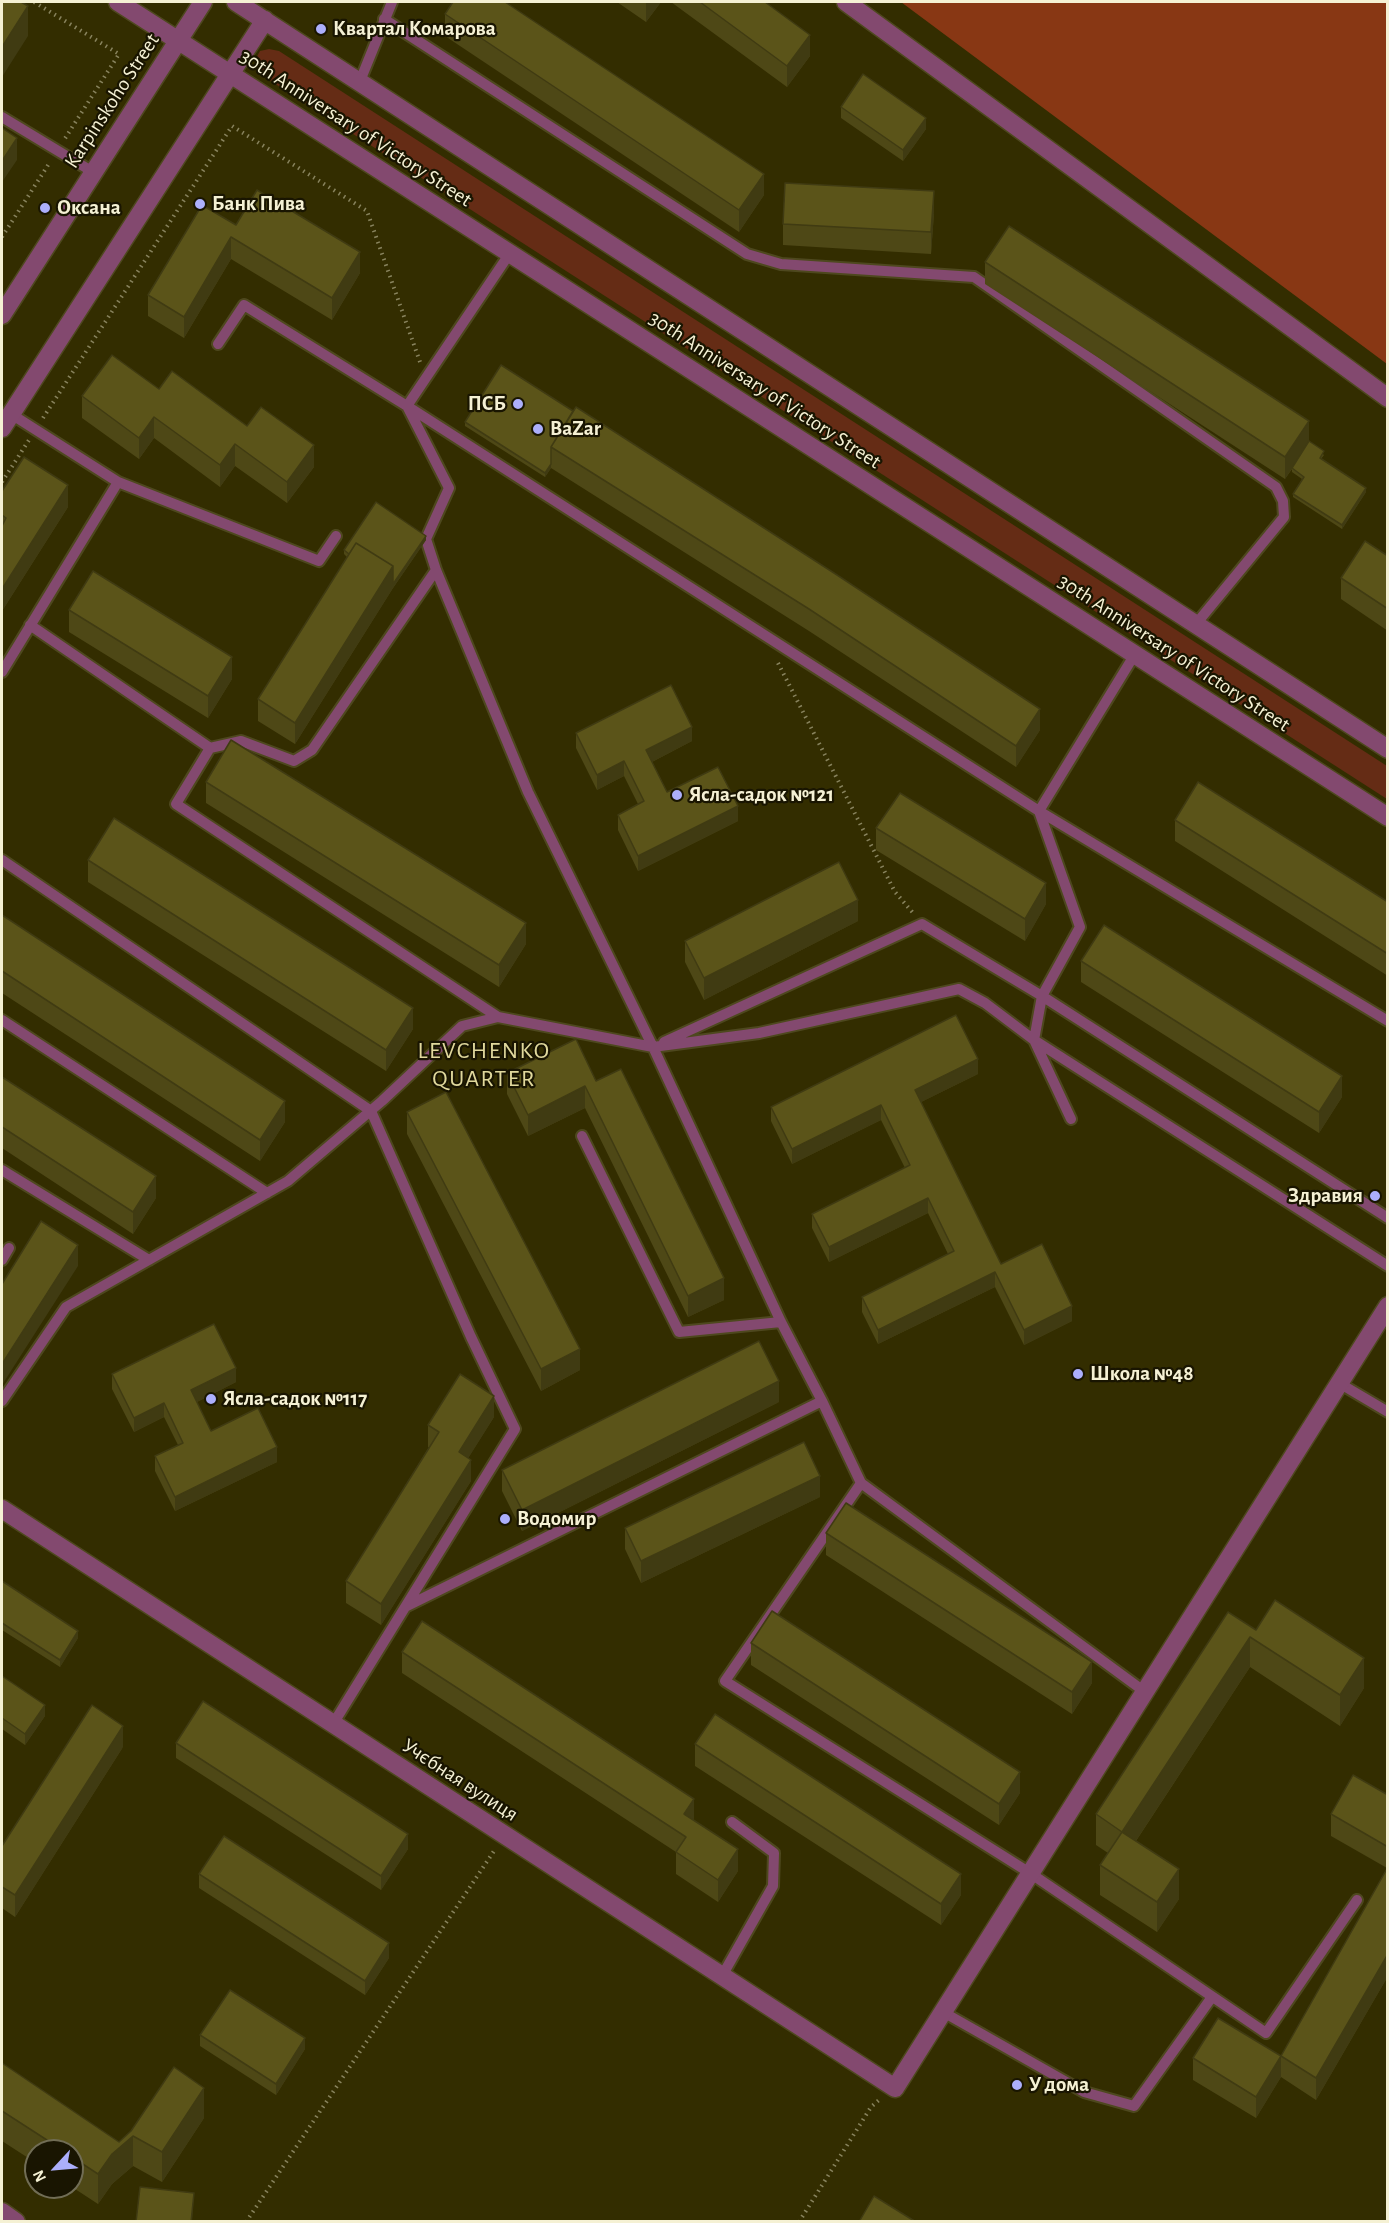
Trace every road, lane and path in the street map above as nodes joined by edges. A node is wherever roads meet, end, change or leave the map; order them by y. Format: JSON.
{"nodes":[{"id":1,"x":34,"y":2,"type":"edge"},
{"id":2,"x":118,"y":2,"type":"edge"},
{"id":3,"x":203,"y":2,"type":"edge"},
{"id":4,"x":236,"y":2,"type":"edge"},
{"id":5,"x":392,"y":2,"type":"edge"},
{"id":6,"x":846,"y":2,"type":"edge"},
{"id":7,"x":384,"y":19,"type":"junction"},
{"id":8,"x":265,"y":20,"type":"junction"},
{"id":9,"x":178,"y":40,"type":"junction"},
{"id":10,"x":231,"y":74,"type":"junction"},
{"id":11,"x":360,"y":81,"type":"junction"},
{"id":12,"x":2,"y":117,"type":"edge"},
{"id":13,"x":57,"y":151,"type":"junction"},
{"id":14,"x":93,"y":172,"type":"junction"},
{"id":15,"x":2,"y":237,"type":"edge"},
{"id":16,"x":510,"y":253,"type":"junction"},
{"id":17,"x":2,"y":315,"type":"edge"},
{"id":18,"x":218,"y":344,"type":"dead end"},
{"id":19,"x":426,"y":379,"type":"junction"},
{"id":20,"x":1388,"y":398,"type":"edge"},
{"id":21,"x":407,"y":406,"type":"junction"},
{"id":22,"x":6,"y":421,"type":"edge"},
{"id":23,"x":36,"y":429,"type":"junction"},
{"id":24,"x":2,"y":482,"type":"edge"},
{"id":25,"x":118,"y":482,"type":"junction"},
{"id":26,"x":336,"y":536,"type":"dead end"},
{"id":27,"x":436,"y":570,"type":"junction"},
{"id":28,"x":1196,"y":624,"type":"junction"},
{"id":29,"x":30,"y":625,"type":"junction"},
{"id":30,"x":764,"y":635,"type":"junction"},
{"id":31,"x":1135,"y":654,"type":"junction"},
{"id":32,"x":2,"y":672,"type":"edge"},
{"id":33,"x":210,"y":748,"type":"junction"},
{"id":34,"x":1388,"y":749,"type":"edge"},
{"id":35,"x":1039,"y":811,"type":"junction"},
{"id":36,"x":1388,"y":817,"type":"edge"},
{"id":37,"x":2,"y":860,"type":"edge"},
{"id":38,"x":922,"y":924,"type":"junction"},
{"id":39,"x":1042,"y":996,"type":"junction"},
{"id":40,"x":498,"y":1017,"type":"junction"},
{"id":41,"x":2,"y":1020,"type":"edge"},
{"id":42,"x":1388,"y":1022,"type":"edge"},
{"id":43,"x":1034,"y":1040,"type":"junction"},
{"id":44,"x":653,"y":1047,"type":"junction"},
{"id":45,"x":370,"y":1111,"type":"junction"},
{"id":46,"x":1071,"y":1119,"type":"dead end"},
{"id":47,"x":582,"y":1136,"type":"dead end"},
{"id":48,"x":2,"y":1170,"type":"edge"},
{"id":49,"x":267,"y":1193,"type":"junction"},
{"id":50,"x":1388,"y":1218,"type":"edge"},
{"id":51,"x":9,"y":1248,"type":"dead end"},
{"id":52,"x":2,"y":1260,"type":"edge"},
{"id":53,"x":149,"y":1260,"type":"junction"},
{"id":54,"x":1388,"y":1266,"type":"edge"},
{"id":55,"x":1388,"y":1306,"type":"edge"},
{"id":56,"x":781,"y":1322,"type":"junction"},
{"id":57,"x":1339,"y":1383,"type":"junction"},
{"id":58,"x":2,"y":1401,"type":"edge"},
{"id":59,"x":822,"y":1401,"type":"junction"},
{"id":60,"x":1388,"y":1412,"type":"edge"},
{"id":61,"x":861,"y":1483,"type":"junction"},
{"id":62,"x":2,"y":1509,"type":"edge"},
{"id":63,"x":405,"y":1608,"type":"junction"},
{"id":64,"x":1144,"y":1692,"type":"junction"},
{"id":65,"x":333,"y":1724,"type":"junction"},
{"id":66,"x":732,"y":1821,"type":"dead end"},
{"id":67,"x":504,"y":1835,"type":"junction"},
{"id":68,"x":1030,"y":1874,"type":"junction"},
{"id":69,"x":1357,"y":1900,"type":"dead end"},
{"id":70,"x":722,"y":1976,"type":"junction"},
{"id":71,"x":1212,"y":1997,"type":"junction"},
{"id":72,"x":943,"y":2012,"type":"junction"},
{"id":73,"x":895,"y":2088,"type":"junction"},
{"id":74,"x":2,"y":2212,"type":"edge"},
{"id":75,"x":16,"y":2222,"type":"edge"},
{"id":76,"x":246,"y":2222,"type":"edge"},
{"id":77,"x":799,"y":2222,"type":"edge"}],
"edges":[{"from":1,"to":13,"type":"path"},
{"from":2,"to":9,"type":"street","name":"30th Anniversary of Victory Street"},
{"from":3,"to":9,"type":"street","name":"Karpinskoho Street"},
{"from":4,"to":8,"type":"street","name":"30th Anniversary of Victory Street"},
{"from":5,"to":7,"type":"lane"},
{"from":6,"to":20,"type":"street"},
{"from":7,"to":11,"type":"lane"},
{"from":7,"to":28,"type":"lane"},
{"from":8,"to":10,"type":"street"},
{"from":8,"to":11,"type":"street","name":"30th Anniversary of Victory Street"},
{"from":9,"to":10,"type":"street","name":"30th Anniversary of Victory Street"},
{"from":9,"to":14,"type":"street","name":"Karpinskoho Street"},
{"from":10,"to":16,"type":"street","name":"30th Anniversary of Victory Street"},
{"from":10,"to":22,"type":"street"},
{"from":11,"to":28,"type":"street","name":"30th Anniversary of Victory Street"},
{"from":12,"to":13,"type":"lane"},
{"from":13,"to":14,"type":"lane"},
{"from":13,"to":15,"type":"path"},
{"from":14,"to":17,"type":"street","name":"Karpinskoho Street"},
{"from":16,"to":19,"type":"lane"},
{"from":16,"to":31,"type":"street","name":"30th Anniversary of Victory Street"},
{"from":18,"to":21,"type":"lane"},
{"from":19,"to":21,"type":"lane"},
{"from":19,"to":23,"type":"path"},
{"from":21,"to":27,"type":"lane"},
{"from":21,"to":30,"type":"lane"},
{"from":22,"to":23,"type":"lane"},
{"from":23,"to":24,"type":"path"},
{"from":23,"to":25,"type":"lane"},
{"from":25,"to":26,"type":"lane"},
{"from":25,"to":29,"type":"lane"},
{"from":27,"to":33,"type":"lane"},
{"from":27,"to":44,"type":"lane"},
{"from":28,"to":34,"type":"street","name":"30th Anniversary of Victory Street"},
{"from":29,"to":32,"type":"lane"},
{"from":29,"to":33,"type":"lane"},
{"from":30,"to":35,"type":"lane"},
{"from":30,"to":38,"type":"path"},
{"from":31,"to":35,"type":"lane"},
{"from":31,"to":36,"type":"street","name":"30th Anniversary of Victory Street"},
{"from":33,"to":40,"type":"lane"},
{"from":35,"to":39,"type":"lane"},
{"from":35,"to":42,"type":"lane"},
{"from":37,"to":45,"type":"lane"},
{"from":38,"to":39,"type":"lane"},
{"from":38,"to":44,"type":"lane"},
{"from":39,"to":43,"type":"lane"},
{"from":39,"to":50,"type":"lane"},
{"from":40,"to":44,"type":"lane"},
{"from":40,"to":45,"type":"lane"},
{"from":41,"to":49,"type":"lane"},
{"from":43,"to":44,"type":"lane"},
{"from":43,"to":46,"type":"lane"},
{"from":43,"to":54,"type":"lane"},
{"from":44,"to":56,"type":"lane"},
{"from":45,"to":49,"type":"lane"},
{"from":45,"to":63,"type":"lane"},
{"from":47,"to":56,"type":"lane"},
{"from":48,"to":53,"type":"lane"},
{"from":49,"to":53,"type":"lane"},
{"from":51,"to":52,"type":"lane"},
{"from":53,"to":58,"type":"lane"},
{"from":55,"to":57,"type":"street"},
{"from":56,"to":59,"type":"lane"},
{"from":57,"to":60,"type":"lane"},
{"from":57,"to":64,"type":"street"},
{"from":59,"to":61,"type":"lane"},
{"from":59,"to":63,"type":"lane"},
{"from":61,"to":64,"type":"lane"},
{"from":61,"to":68,"type":"lane"},
{"from":62,"to":65,"type":"street","name":"Учєбная вулиця"},
{"from":63,"to":65,"type":"lane"},
{"from":64,"to":68,"type":"street"},
{"from":65,"to":67,"type":"street","name":"Учєбная вулиця"},
{"from":66,"to":70,"type":"lane"},
{"from":67,"to":70,"type":"street","name":"Учєбная вулиця"},
{"from":67,"to":76,"type":"path"},
{"from":68,"to":71,"type":"lane"},
{"from":68,"to":72,"type":"street"},
{"from":69,"to":71,"type":"lane"},
{"from":70,"to":73,"type":"street","name":"Учєбная вулиця"},
{"from":71,"to":72,"type":"lane"},
{"from":72,"to":73,"type":"street"},
{"from":73,"to":77,"type":"path"},
{"from":74,"to":75,"type":"street"}]}
